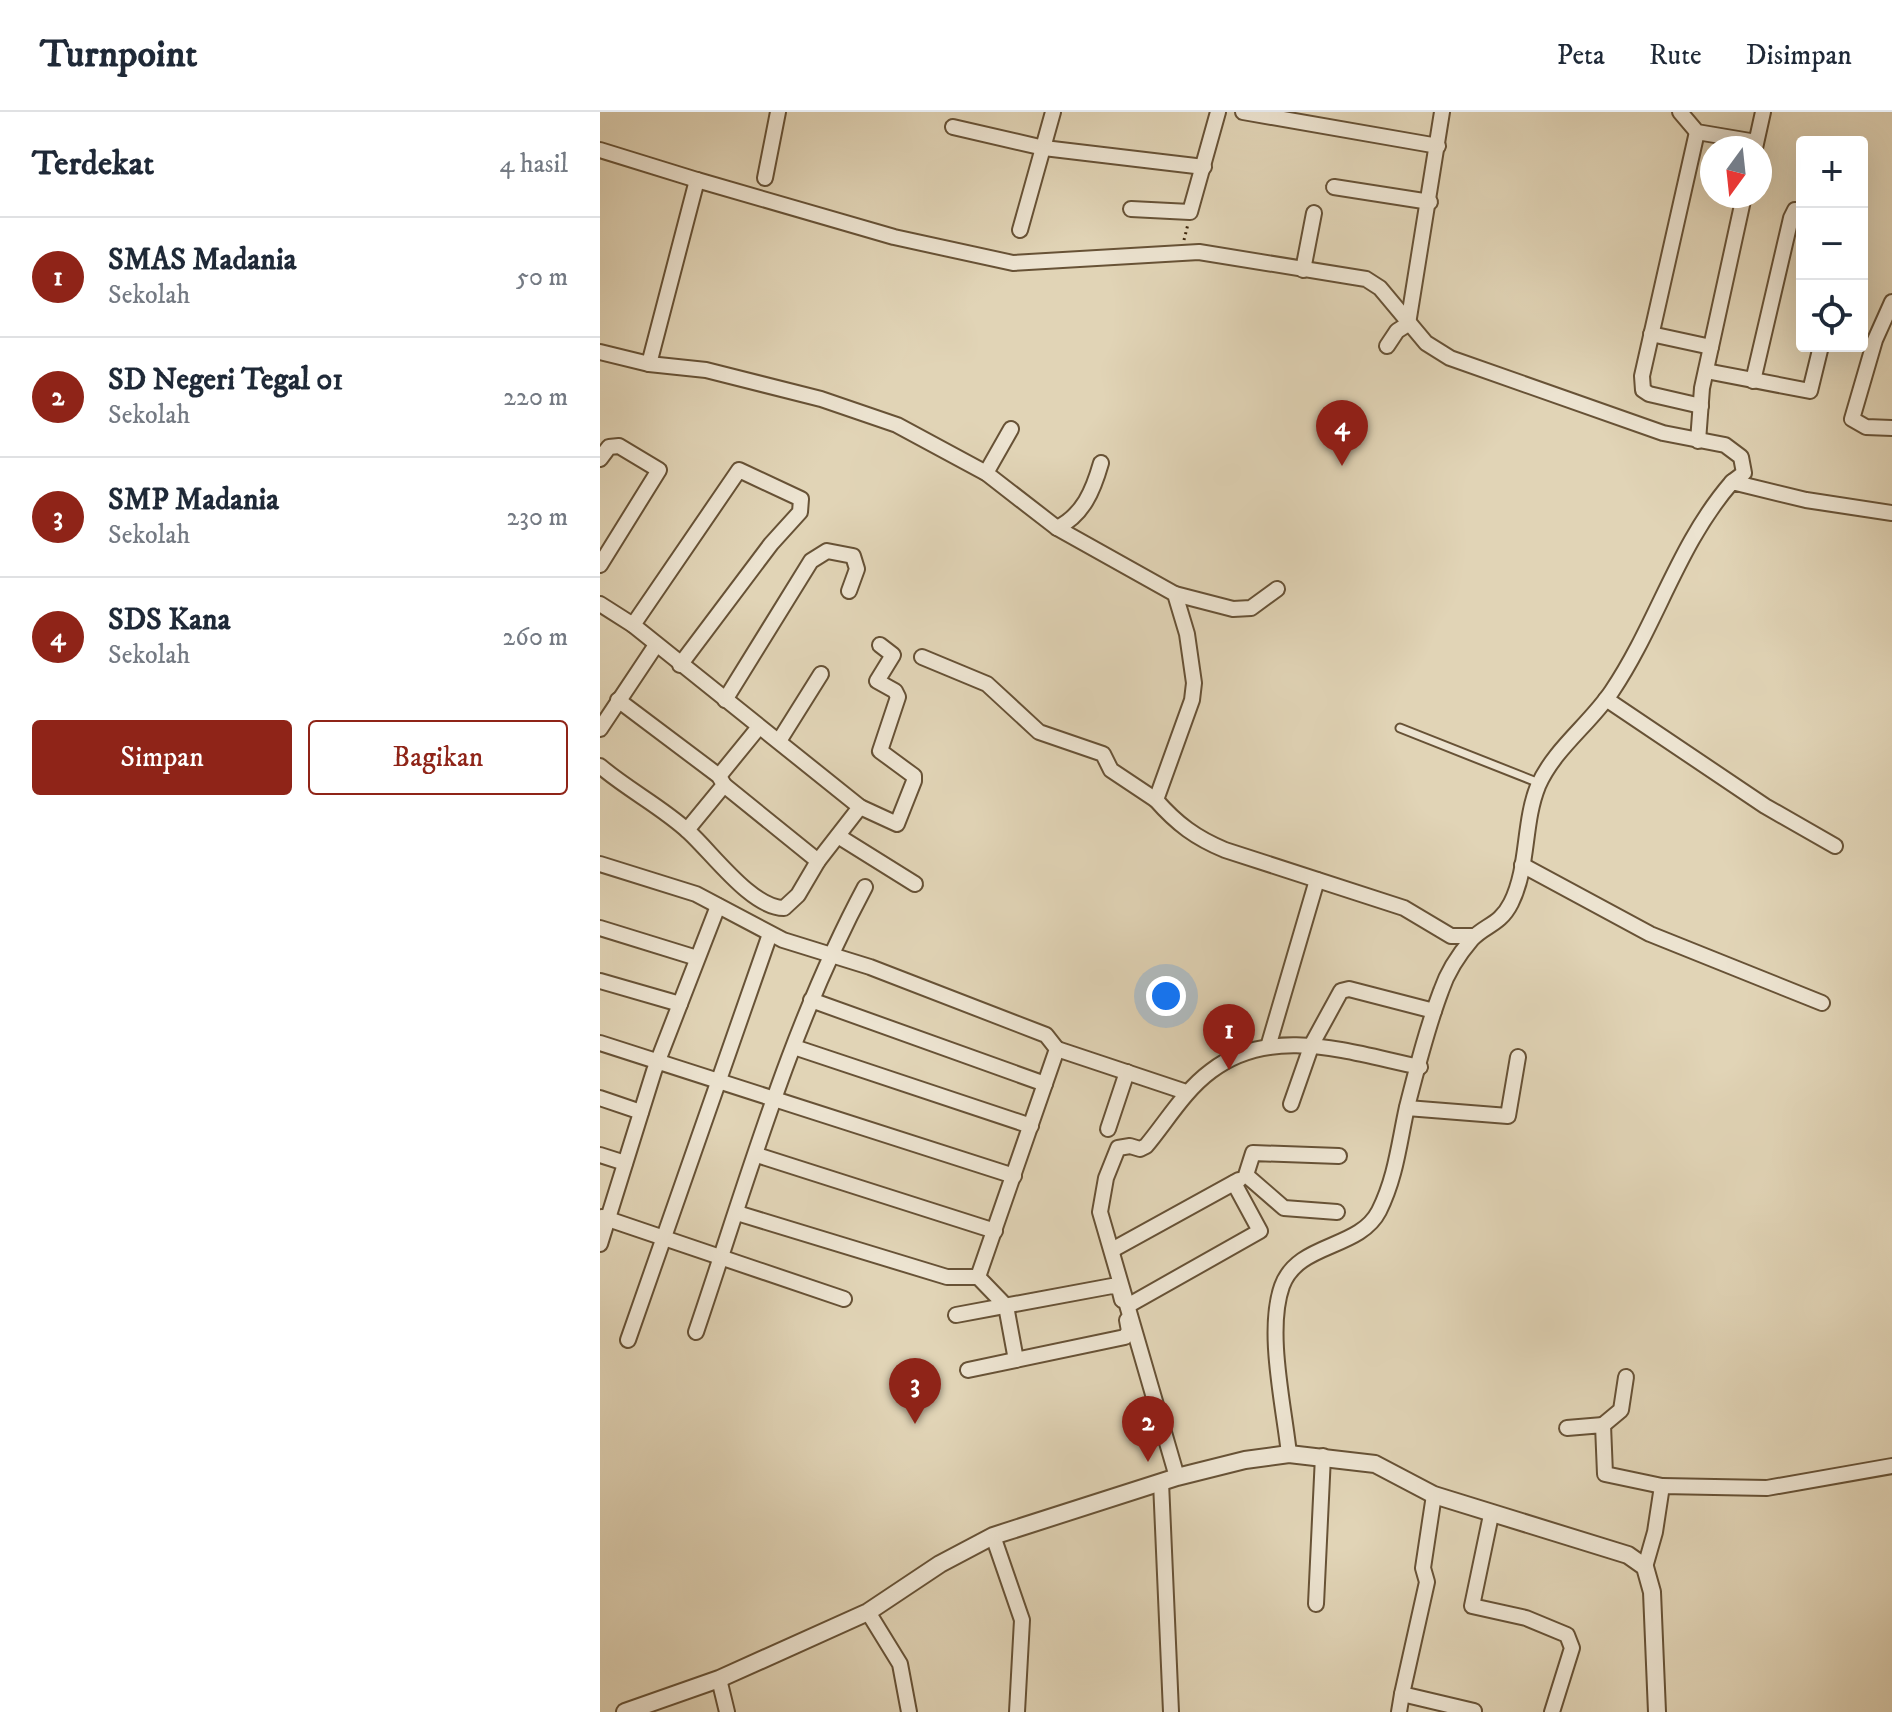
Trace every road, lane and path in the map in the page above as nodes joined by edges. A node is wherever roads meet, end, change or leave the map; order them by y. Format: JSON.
{"nodes":[{"id":1,"x":778,"y":112,"type":"edge"},
{"id":2,"x":1053,"y":112,"type":"edge"},
{"id":3,"x":1218,"y":112,"type":"edge"},
{"id":4,"x":1243,"y":112,"type":"edge"},
{"id":5,"x":1442,"y":112,"type":"edge"},
{"id":6,"x":1680,"y":112,"type":"edge"},
{"id":7,"x":1763,"y":112,"type":"edge"},
{"id":8,"x":953,"y":127,"type":"dead end"},
{"id":9,"x":1697,"y":132,"type":"junction"},
{"id":10,"x":1715,"y":136,"type":"edge"},
{"id":11,"x":1757,"y":136,"type":"edge"},
{"id":12,"x":1438,"y":146,"type":"junction"},
{"id":13,"x":1044,"y":148,"type":"junction"},
{"id":14,"x":600,"y":150,"type":"edge"},
{"id":15,"x":1204,"y":167,"type":"junction"},
{"id":16,"x":765,"y":178,"type":"dead end"},
{"id":17,"x":697,"y":180,"type":"junction"},
{"id":18,"x":1334,"y":187,"type":"dead end"},
{"id":19,"x":1430,"y":202,"type":"junction"},
{"id":20,"x":1741,"y":208,"type":"edge"},
{"id":21,"x":1131,"y":209,"type":"dead end"},
{"id":22,"x":1796,"y":210,"type":"edge"},
{"id":23,"x":1190,"y":212,"type":"junction"},
{"id":24,"x":1314,"y":213,"type":"dead end"},
{"id":25,"x":1020,"y":230,"type":"dead end"},
{"id":26,"x":1182,"y":251,"type":"junction"},
{"id":27,"x":1303,"y":270,"type":"junction"},
{"id":28,"x":1892,"y":302,"type":"edge"},
{"id":29,"x":1408,"y":324,"type":"junction"},
{"id":30,"x":1651,"y":334,"type":"junction"},
{"id":31,"x":1387,"y":346,"type":"dead end"},
{"id":32,"x":1711,"y":347,"type":"junction"},
{"id":33,"x":600,"y":352,"type":"edge"},
{"id":34,"x":1820,"y":352,"type":"edge"},
{"id":35,"x":649,"y":364,"type":"junction"},
{"id":36,"x":1706,"y":371,"type":"junction"},
{"id":37,"x":1753,"y":381,"type":"junction"},
{"id":38,"x":1701,"y":406,"type":"junction"},
{"id":39,"x":1892,"y":428,"type":"edge"},
{"id":40,"x":1011,"y":429,"type":"dead end"},
{"id":41,"x":1698,"y":441,"type":"junction"},
{"id":42,"x":600,"y":459,"type":"edge"},
{"id":43,"x":1101,"y":463,"type":"dead end"},
{"id":44,"x":986,"y":473,"type":"junction"},
{"id":45,"x":1732,"y":482,"type":"junction"},
{"id":46,"x":1892,"y":513,"type":"edge"},
{"id":47,"x":1057,"y":528,"type":"junction"},
{"id":48,"x":600,"y":565,"type":"edge"},
{"id":49,"x":1277,"y":589,"type":"dead end"},
{"id":50,"x":849,"y":591,"type":"dead end"},
{"id":51,"x":1175,"y":594,"type":"junction"},
{"id":52,"x":600,"y":604,"type":"edge"},
{"id":53,"x":633,"y":625,"type":"junction"},
{"id":54,"x":656,"y":645,"type":"junction"},
{"id":55,"x":880,"y":645,"type":"dead end"},
{"id":56,"x":922,"y":657,"type":"dead end"},
{"id":57,"x":680,"y":665,"type":"junction"},
{"id":58,"x":821,"y":674,"type":"dead end"},
{"id":59,"x":1606,"y":699,"type":"junction"},
{"id":60,"x":618,"y":700,"type":"junction"},
{"id":61,"x":725,"y":700,"type":"junction"},
{"id":62,"x":759,"y":727,"type":"junction"},
{"id":63,"x":1400,"y":728,"type":"dead end"},
{"id":64,"x":600,"y":729,"type":"edge"},
{"id":65,"x":779,"y":741,"type":"junction"},
{"id":66,"x":600,"y":766,"type":"edge"},
{"id":67,"x":722,"y":781,"type":"junction"},
{"id":68,"x":1539,"y":783,"type":"junction"},
{"id":69,"x":1156,"y":800,"type":"junction"},
{"id":70,"x":860,"y":807,"type":"junction"},
{"id":71,"x":687,"y":830,"type":"junction"},
{"id":72,"x":838,"y":836,"type":"junction"},
{"id":73,"x":1835,"y":846,"type":"dead end"},
{"id":74,"x":818,"y":861,"type":"junction"},
{"id":75,"x":600,"y":864,"type":"edge"},
{"id":76,"x":1522,"y":865,"type":"junction"},
{"id":77,"x":1317,"y":880,"type":"junction"},
{"id":78,"x":915,"y":884,"type":"dead end"},
{"id":79,"x":865,"y":887,"type":"dead end"},
{"id":80,"x":718,"y":906,"type":"junction"},
{"id":81,"x":600,"y":928,"type":"edge"},
{"id":82,"x":770,"y":934,"type":"junction"},
{"id":83,"x":1474,"y":936,"type":"junction"},
{"id":84,"x":830,"y":954,"type":"junction"},
{"id":85,"x":697,"y":958,"type":"junction"},
{"id":86,"x":600,"y":981,"type":"edge"},
{"id":87,"x":811,"y":1000,"type":"junction"},
{"id":88,"x":1822,"y":1003,"type":"dead end"},
{"id":89,"x":680,"y":1004,"type":"junction"},
{"id":90,"x":1434,"y":1011,"type":"junction"},
{"id":91,"x":600,"y":1043,"type":"edge"},
{"id":92,"x":1312,"y":1044,"type":"junction"},
{"id":93,"x":794,"y":1047,"type":"junction"},
{"id":94,"x":1268,"y":1047,"type":"junction"},
{"id":95,"x":1057,"y":1049,"type":"junction"},
{"id":96,"x":1518,"y":1057,"type":"dead end"},
{"id":97,"x":657,"y":1063,"type":"junction"},
{"id":98,"x":1420,"y":1067,"type":"junction"},
{"id":99,"x":1127,"y":1072,"type":"junction"},
{"id":100,"x":719,"y":1079,"type":"junction"},
{"id":101,"x":1045,"y":1084,"type":"junction"},
{"id":102,"x":1183,"y":1091,"type":"dead end"},
{"id":103,"x":776,"y":1097,"type":"junction"},
{"id":104,"x":600,"y":1098,"type":"edge"},
{"id":105,"x":1291,"y":1104,"type":"dead end"},
{"id":106,"x":1407,"y":1108,"type":"junction"},
{"id":107,"x":641,"y":1112,"type":"junction"},
{"id":108,"x":1031,"y":1126,"type":"junction"},
{"id":109,"x":1108,"y":1129,"type":"dead end"},
{"id":110,"x":600,"y":1155,"type":"edge"},
{"id":111,"x":757,"y":1155,"type":"junction"},
{"id":112,"x":1339,"y":1156,"type":"dead end"},
{"id":113,"x":625,"y":1163,"type":"junction"},
{"id":114,"x":1014,"y":1176,"type":"junction"},
{"id":115,"x":1240,"y":1179,"type":"junction"},
{"id":116,"x":1337,"y":1212,"type":"dead end"},
{"id":117,"x":737,"y":1213,"type":"junction"},
{"id":118,"x":604,"y":1217,"type":"edge"},
{"id":119,"x":995,"y":1231,"type":"junction"},
{"id":120,"x":664,"y":1237,"type":"junction"},
{"id":121,"x":600,"y":1244,"type":"edge"},
{"id":122,"x":1112,"y":1250,"type":"junction"},
{"id":123,"x":721,"y":1258,"type":"junction"},
{"id":124,"x":978,"y":1277,"type":"junction"},
{"id":125,"x":844,"y":1299,"type":"dead end"},
{"id":126,"x":1129,"y":1305,"type":"junction"},
{"id":127,"x":1006,"y":1306,"type":"junction"},
{"id":128,"x":956,"y":1315,"type":"dead end"},
{"id":129,"x":696,"y":1332,"type":"dead end"},
{"id":130,"x":628,"y":1340,"type":"dead end"},
{"id":131,"x":1016,"y":1360,"type":"junction"},
{"id":132,"x":968,"y":1370,"type":"dead end"},
{"id":133,"x":1626,"y":1377,"type":"dead end"},
{"id":134,"x":1603,"y":1425,"type":"junction"},
{"id":135,"x":1567,"y":1428,"type":"dead end"},
{"id":136,"x":1289,"y":1454,"type":"junction"},
{"id":137,"x":1323,"y":1456,"type":"junction"},
{"id":138,"x":1892,"y":1466,"type":"edge"},
{"id":139,"x":1169,"y":1480,"type":"junction"},
{"id":140,"x":1662,"y":1486,"type":"junction"},
{"id":141,"x":1434,"y":1495,"type":"junction"},
{"id":142,"x":1491,"y":1515,"type":"junction"},
{"id":143,"x":993,"y":1536,"type":"junction"},
{"id":144,"x":1645,"y":1567,"type":"junction"},
{"id":145,"x":1316,"y":1604,"type":"dead end"},
{"id":146,"x":868,"y":1612,"type":"junction"},
{"id":147,"x":719,"y":1679,"type":"junction"},
{"id":148,"x":1402,"y":1694,"type":"junction"},
{"id":149,"x":1474,"y":1711,"type":"edge"},
{"id":150,"x":625,"y":1712,"type":"edge"},
{"id":151,"x":727,"y":1712,"type":"edge"},
{"id":152,"x":909,"y":1712,"type":"edge"},
{"id":153,"x":1017,"y":1712,"type":"edge"},
{"id":154,"x":1171,"y":1712,"type":"edge"},
{"id":155,"x":1399,"y":1712,"type":"edge"},
{"id":156,"x":1552,"y":1712,"type":"edge"},
{"id":157,"x":1657,"y":1712,"type":"edge"}],
"edges":[{"from":1,"to":16,"type":"street"},
{"from":2,"to":13,"type":"street"},
{"from":3,"to":15,"type":"street"},
{"from":4,"to":12,"type":"street"},
{"from":5,"to":12,"type":"street"},
{"from":6,"to":9,"type":"street"},
{"from":7,"to":11,"type":"street"},
{"from":8,"to":13,"type":"street"},
{"from":9,"to":10,"type":"street"},
{"from":9,"to":30,"type":"street"},
{"from":12,"to":19,"type":"street"},
{"from":13,"to":15,"type":"street"},
{"from":13,"to":25,"type":"street"},
{"from":14,"to":17,"type":"street"},
{"from":15,"to":23,"type":"street"},
{"from":17,"to":26,"type":"street"},
{"from":17,"to":35,"type":"street"},
{"from":18,"to":19,"type":"street"},
{"from":19,"to":29,"type":"street"},
{"from":20,"to":32,"type":"street"},
{"from":21,"to":23,"type":"street"},
{"from":22,"to":37,"type":"street"},
{"from":23,"to":26,"type":"path"},
{"from":24,"to":27,"type":"street"},
{"from":26,"to":27,"type":"street"},
{"from":27,"to":29,"type":"street"},
{"from":28,"to":39,"type":"street"},
{"from":29,"to":31,"type":"street"},
{"from":29,"to":41,"type":"street"},
{"from":30,"to":32,"type":"street"},
{"from":30,"to":38,"type":"street"},
{"from":32,"to":36,"type":"street"},
{"from":33,"to":35,"type":"street"},
{"from":34,"to":37,"type":"street"},
{"from":35,"to":44,"type":"street"},
{"from":36,"to":37,"type":"street"},
{"from":36,"to":38,"type":"street"},
{"from":38,"to":41,"type":"street"},
{"from":40,"to":44,"type":"street"},
{"from":41,"to":45,"type":"street"},
{"from":42,"to":48,"type":"street"},
{"from":43,"to":47,"type":"street"},
{"from":44,"to":47,"type":"street"},
{"from":45,"to":46,"type":"street"},
{"from":45,"to":59,"type":"street"},
{"from":47,"to":51,"type":"street"},
{"from":49,"to":51,"type":"street"},
{"from":50,"to":61,"type":"street"},
{"from":51,"to":69,"type":"street"},
{"from":52,"to":53,"type":"street"},
{"from":53,"to":54,"type":"street"},
{"from":53,"to":57,"type":"street"},
{"from":54,"to":57,"type":"street"},
{"from":54,"to":60,"type":"street"},
{"from":55,"to":70,"type":"street"},
{"from":56,"to":69,"type":"street"},
{"from":57,"to":61,"type":"street"},
{"from":58,"to":65,"type":"street"},
{"from":59,"to":68,"type":"street"},
{"from":59,"to":73,"type":"street"},
{"from":60,"to":64,"type":"street"},
{"from":60,"to":67,"type":"street"},
{"from":61,"to":62,"type":"street"},
{"from":62,"to":65,"type":"street"},
{"from":62,"to":67,"type":"street"},
{"from":63,"to":68,"type":"lane"},
{"from":65,"to":70,"type":"street"},
{"from":66,"to":71,"type":"street"},
{"from":67,"to":71,"type":"street"},
{"from":67,"to":74,"type":"street"},
{"from":68,"to":76,"type":"street"},
{"from":69,"to":77,"type":"street"},
{"from":70,"to":72,"type":"street"},
{"from":71,"to":74,"type":"street"},
{"from":72,"to":74,"type":"street"},
{"from":72,"to":78,"type":"street"},
{"from":75,"to":80,"type":"street"},
{"from":76,"to":83,"type":"street"},
{"from":76,"to":88,"type":"street"},
{"from":77,"to":83,"type":"street"},
{"from":77,"to":94,"type":"street"},
{"from":79,"to":84,"type":"street"},
{"from":80,"to":82,"type":"street"},
{"from":80,"to":85,"type":"street"},
{"from":81,"to":85,"type":"street"},
{"from":82,"to":84,"type":"street"},
{"from":82,"to":100,"type":"street"},
{"from":83,"to":90,"type":"street"},
{"from":84,"to":87,"type":"street"},
{"from":84,"to":95,"type":"street"},
{"from":85,"to":89,"type":"street"},
{"from":86,"to":89,"type":"street"},
{"from":87,"to":93,"type":"street"},
{"from":87,"to":101,"type":"street"},
{"from":89,"to":97,"type":"street"},
{"from":90,"to":92,"type":"street"},
{"from":90,"to":98,"type":"street"},
{"from":91,"to":97,"type":"street"},
{"from":92,"to":94,"type":"street"},
{"from":92,"to":98,"type":"street"},
{"from":92,"to":105,"type":"street"},
{"from":93,"to":103,"type":"street"},
{"from":93,"to":108,"type":"street"},
{"from":94,"to":122,"type":"street"},
{"from":95,"to":99,"type":"street"},
{"from":95,"to":101,"type":"street"},
{"from":96,"to":106,"type":"street"},
{"from":97,"to":100,"type":"street"},
{"from":97,"to":107,"type":"street"},
{"from":98,"to":106,"type":"street"},
{"from":99,"to":102,"type":"street"},
{"from":99,"to":109,"type":"street"},
{"from":100,"to":103,"type":"street"},
{"from":100,"to":120,"type":"street"},
{"from":101,"to":108,"type":"street"},
{"from":103,"to":111,"type":"street"},
{"from":103,"to":114,"type":"street"},
{"from":104,"to":107,"type":"street"},
{"from":106,"to":136,"type":"street"},
{"from":107,"to":113,"type":"street"},
{"from":108,"to":114,"type":"street"},
{"from":110,"to":113,"type":"street"},
{"from":111,"to":117,"type":"street"},
{"from":111,"to":119,"type":"street"},
{"from":112,"to":115,"type":"street"},
{"from":113,"to":118,"type":"street"},
{"from":114,"to":119,"type":"street"},
{"from":115,"to":116,"type":"street"},
{"from":115,"to":122,"type":"street"},
{"from":115,"to":126,"type":"street"},
{"from":117,"to":123,"type":"street"},
{"from":117,"to":124,"type":"street"},
{"from":118,"to":120,"type":"street"},
{"from":118,"to":121,"type":"street"},
{"from":119,"to":124,"type":"street"},
{"from":120,"to":123,"type":"street"},
{"from":120,"to":130,"type":"street"},
{"from":122,"to":126,"type":"street"},
{"from":123,"to":125,"type":"street"},
{"from":123,"to":129,"type":"street"},
{"from":124,"to":127,"type":"street"},
{"from":126,"to":139,"type":"street"},
{"from":127,"to":128,"type":"street"},
{"from":127,"to":131,"type":"street"},
{"from":127,"to":131,"type":"street"},
{"from":131,"to":132,"type":"street"},
{"from":133,"to":134,"type":"street"},
{"from":134,"to":135,"type":"street"},
{"from":134,"to":140,"type":"street"},
{"from":136,"to":137,"type":"street"},
{"from":136,"to":139,"type":"street"},
{"from":137,"to":141,"type":"street"},
{"from":137,"to":145,"type":"street"},
{"from":138,"to":140,"type":"street"},
{"from":139,"to":143,"type":"street"},
{"from":139,"to":154,"type":"street"},
{"from":140,"to":144,"type":"street"},
{"from":141,"to":142,"type":"street"},
{"from":141,"to":148,"type":"street"},
{"from":142,"to":144,"type":"street"},
{"from":142,"to":156,"type":"street"},
{"from":143,"to":146,"type":"street"},
{"from":143,"to":153,"type":"street"},
{"from":144,"to":157,"type":"street"},
{"from":146,"to":147,"type":"street"},
{"from":146,"to":152,"type":"street"},
{"from":147,"to":150,"type":"street"},
{"from":147,"to":151,"type":"street"},
{"from":148,"to":149,"type":"street"},
{"from":148,"to":155,"type":"street"}]}
